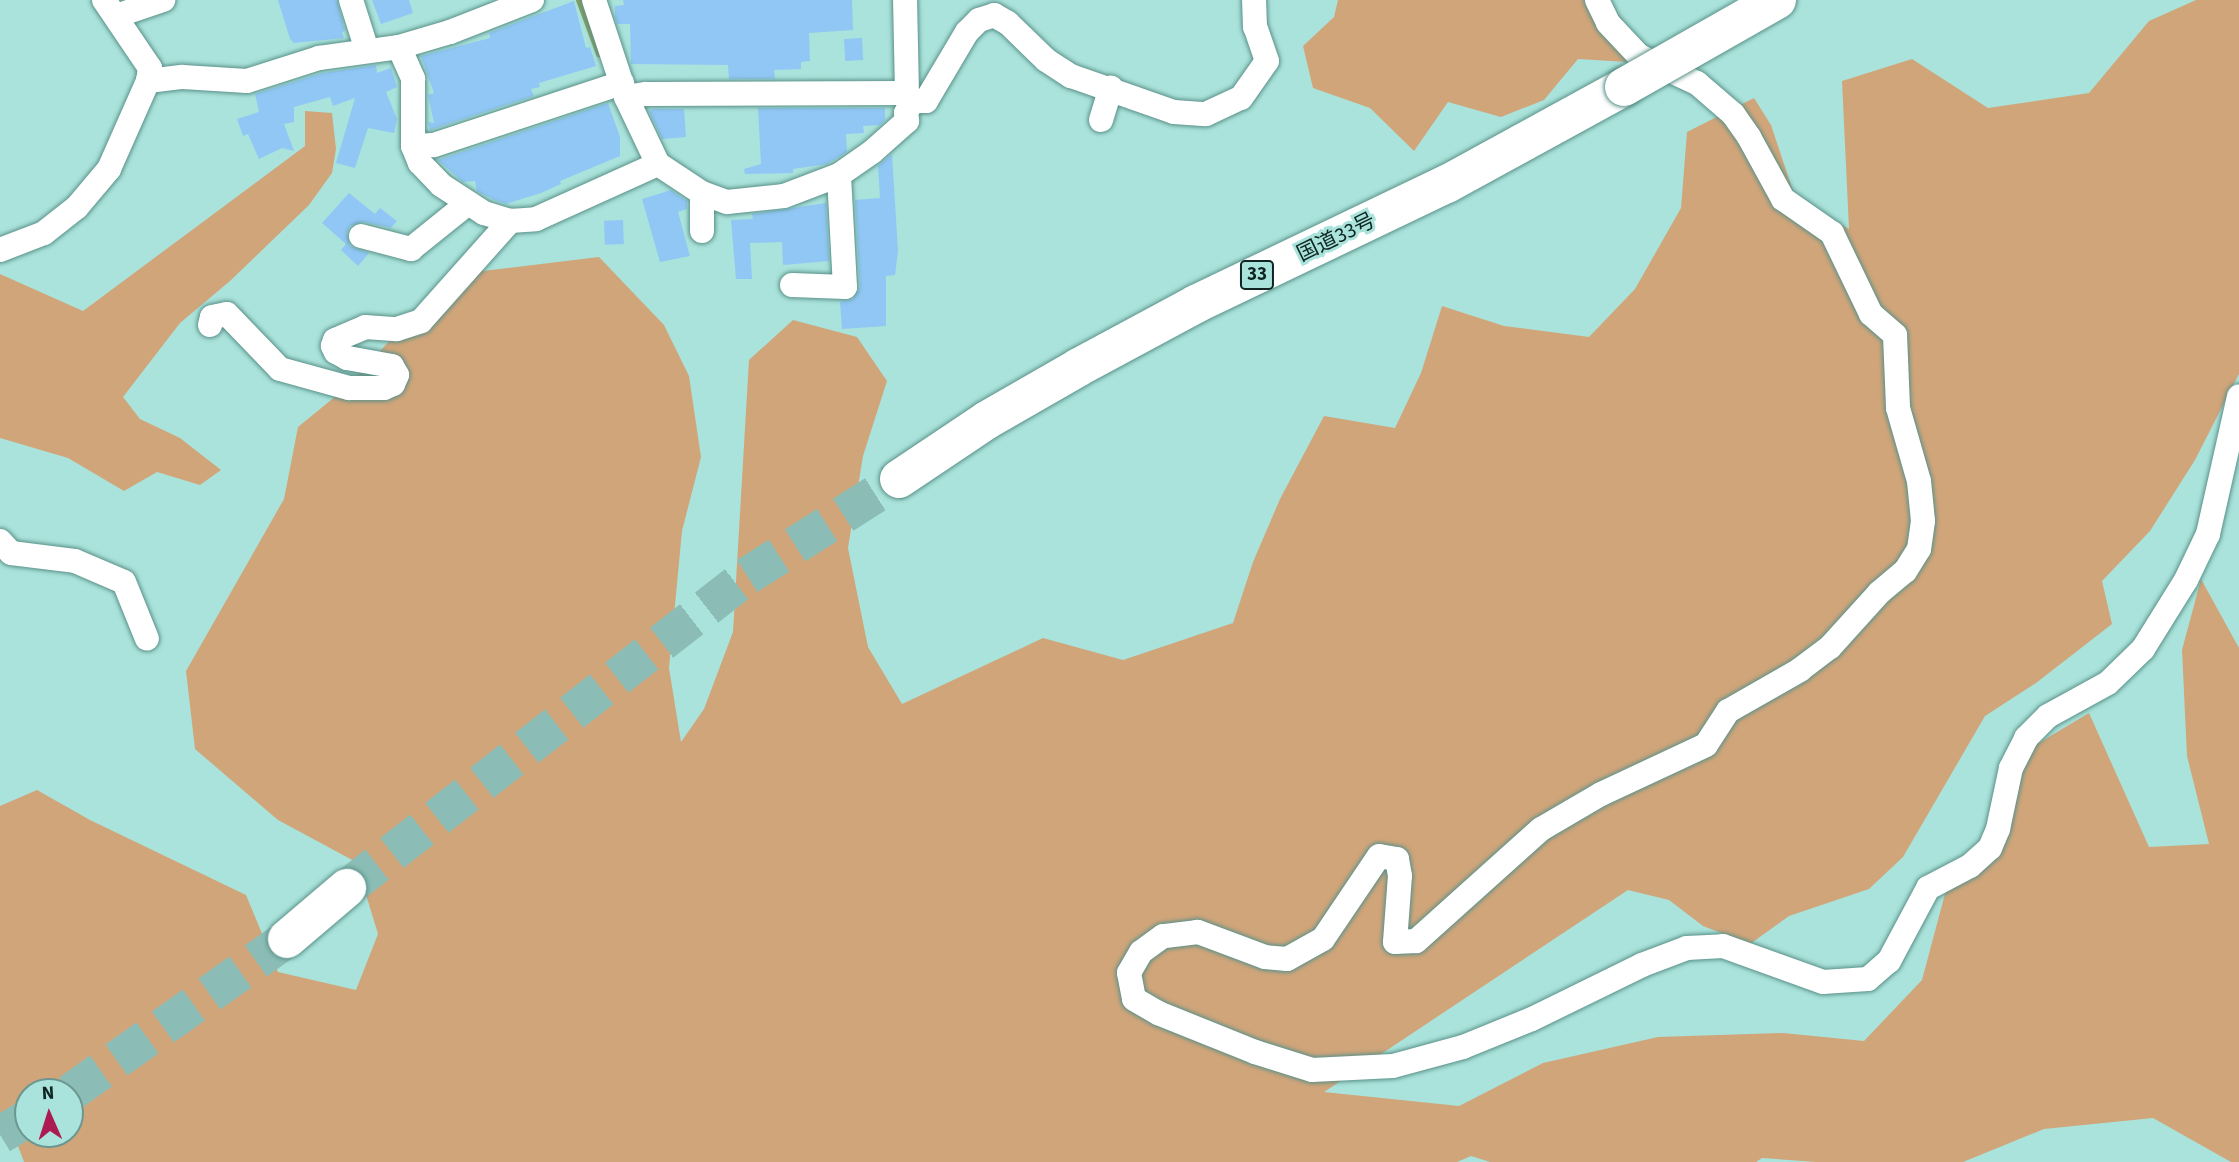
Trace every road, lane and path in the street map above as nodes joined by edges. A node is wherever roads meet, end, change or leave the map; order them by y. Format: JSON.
{"nodes":[{"id":1,"x":163,"y":0,"type":"edge"},
{"id":2,"x":351,"y":0,"type":"edge"},
{"id":3,"x":532,"y":0,"type":"edge"},
{"id":4,"x":594,"y":0,"type":"edge"},
{"id":5,"x":905,"y":0,"type":"edge"},
{"id":6,"x":1254,"y":0,"type":"edge"},
{"id":7,"x":1597,"y":0,"type":"edge"},
{"id":8,"x":1777,"y":0,"type":"edge"},
{"id":9,"x":110,"y":8,"type":"edge"},
{"id":10,"x":399,"y":47,"type":"junction"},
{"id":11,"x":367,"y":50,"type":"junction"},
{"id":12,"x":148,"y":81,"type":"junction"},
{"id":13,"x":1111,"y":88,"type":"junction"},
{"id":14,"x":624,"y":90,"type":"junction"},
{"id":15,"x":910,"y":97,"type":"junction"},
{"id":16,"x":1101,"y":120,"type":"dead end"},
{"id":17,"x":412,"y":146,"type":"junction"},
{"id":18,"x":658,"y":164,"type":"junction"},
{"id":19,"x":839,"y":175,"type":"junction"},
{"id":20,"x":702,"y":192,"type":"junction"},
{"id":21,"x":467,"y":204,"type":"junction"},
{"id":22,"x":510,"y":221,"type":"junction"},
{"id":23,"x":702,"y":231,"type":"dead end"},
{"id":24,"x":361,"y":236,"type":"dead end"},
{"id":25,"x":0,"y":250,"type":"edge"},
{"id":26,"x":792,"y":285,"type":"dead end"},
{"id":27,"x":210,"y":325,"type":"dead end"},
{"id":28,"x":2239,"y":396,"type":"edge"},
{"id":29,"x":899,"y":479,"type":"tunnel mouth"},
{"id":30,"x":0,"y":541,"type":"edge"},
{"id":31,"x":147,"y":639,"type":"dead end"},
{"id":32,"x":347,"y":888,"type":"tunnel mouth"},
{"id":33,"x":286,"y":939,"type":"tunnel mouth"}],
"edges":[{"from":1,"to":9,"type":"street"},
{"from":2,"to":11,"type":"street"},
{"from":3,"to":10,"type":"street"},
{"from":4,"to":14,"type":"street"},
{"from":5,"to":15,"type":"street"},
{"from":6,"to":13,"type":"street"},
{"from":7,"to":28,"type":"street"},
{"from":8,"to":29,"type":"highway","name":"国道33号","number":"33","bridge":true},
{"from":9,"to":12,"type":"street"},
{"from":10,"to":11,"type":"street"},
{"from":10,"to":17,"type":"street"},
{"from":11,"to":12,"type":"street"},
{"from":12,"to":25,"type":"street"},
{"from":13,"to":15,"type":"street"},
{"from":13,"to":16,"type":"street"},
{"from":14,"to":15,"type":"street"},
{"from":14,"to":17,"type":"street"},
{"from":14,"to":18,"type":"street"},
{"from":15,"to":19,"type":"street"},
{"from":17,"to":21,"type":"street"},
{"from":18,"to":20,"type":"street"},
{"from":18,"to":22,"type":"street"},
{"from":19,"to":20,"type":"street"},
{"from":19,"to":26,"type":"street"},
{"from":20,"to":23,"type":"street"},
{"from":21,"to":22,"type":"street"},
{"from":21,"to":24,"type":"street"},
{"from":22,"to":27,"type":"street"},
{"from":30,"to":31,"type":"street"},
{"from":32,"to":33,"type":"highway"}]}
